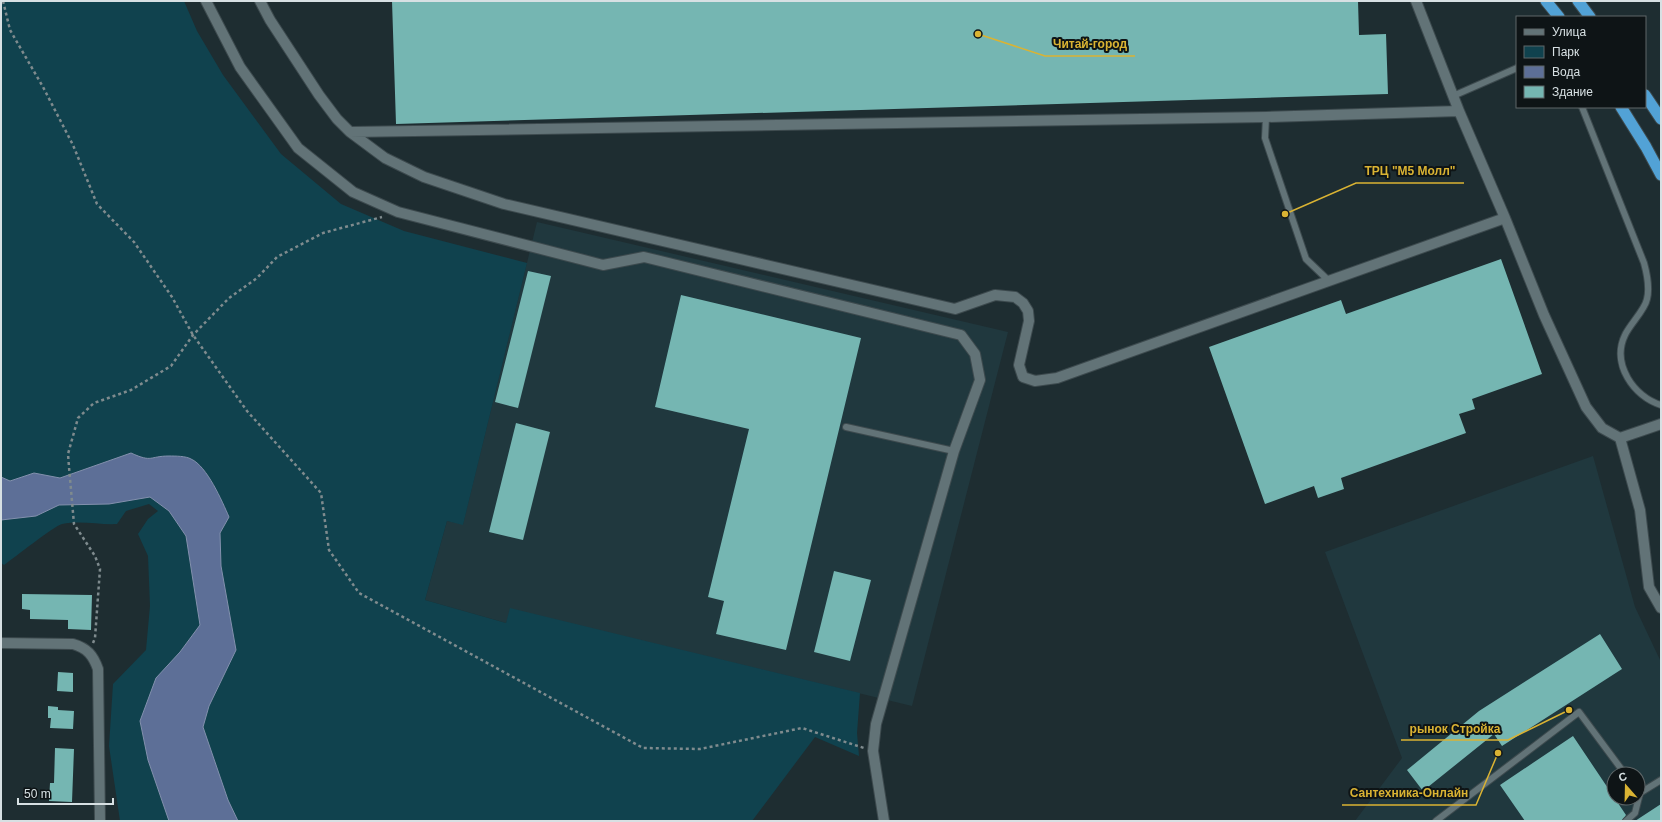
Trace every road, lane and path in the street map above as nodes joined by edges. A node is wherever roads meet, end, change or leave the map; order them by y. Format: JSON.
{"nodes":[{"id":1,"x":3,"y":1,"type":"edge"},
{"id":2,"x":206,"y":1,"type":"edge"},
{"id":3,"x":260,"y":1,"type":"edge"},
{"id":4,"x":1416,"y":1,"type":"edge"},
{"id":5,"x":1546,"y":1,"type":"edge"},
{"id":6,"x":1578,"y":1,"type":"edge"},
{"id":7,"x":1558,"y":16,"type":"edge"},
{"id":8,"x":1589,"y":16,"type":"edge"},
{"id":9,"x":1516,"y":68,"type":"edge"},
{"id":10,"x":1453,"y":96,"type":"junction"},
{"id":11,"x":1646,"y":96,"type":"edge"},
{"id":12,"x":1582,"y":108,"type":"edge"},
{"id":13,"x":1622,"y":108,"type":"edge"},
{"id":14,"x":1459,"y":111,"type":"junction"},
{"id":15,"x":1266,"y":116,"type":"junction"},
{"id":16,"x":1661,"y":119,"type":"edge"},
{"id":17,"x":350,"y":132,"type":"junction"},
{"id":18,"x":1661,"y":175,"type":"edge"},
{"id":19,"x":398,"y":212,"type":"junction"},
{"id":20,"x":1505,"y":218,"type":"junction"},
{"id":21,"x":1328,"y":280,"type":"junction"},
{"id":22,"x":193,"y":334,"type":"junction"},
{"id":23,"x":1661,"y":405,"type":"edge"},
{"id":24,"x":1661,"y":424,"type":"edge"},
{"id":25,"x":846,"y":427,"type":"dead end"},
{"id":26,"x":1620,"y":438,"type":"junction"},
{"id":27,"x":954,"y":451,"type":"junction"},
{"id":28,"x":1661,"y":608,"type":"edge"},
{"id":29,"x":1,"y":643,"type":"edge"},
{"id":30,"x":89,"y":651,"type":"junction"},
{"id":31,"x":873,"y":751,"type":"junction"},
{"id":32,"x":1619,"y":766,"type":"edge"},
{"id":33,"x":1661,"y":780,"type":"edge"},
{"id":34,"x":1646,"y":788,"type":"edge"},
{"id":35,"x":1636,"y":806,"type":"edge"},
{"id":36,"x":100,"y":821,"type":"edge"},
{"id":37,"x":884,"y":821,"type":"edge"},
{"id":38,"x":1436,"y":821,"type":"edge"},
{"id":39,"x":1626,"y":821,"type":"edge"}],
"edges":[{"from":1,"to":22,"type":"path"},
{"from":2,"to":19,"type":"street"},
{"from":3,"to":17,"type":"street"},
{"from":4,"to":10,"type":"street"},
{"from":5,"to":7,"type":"highway"},
{"from":6,"to":8,"type":"highway"},
{"from":9,"to":10,"type":"lane"},
{"from":10,"to":14,"type":"street"},
{"from":11,"to":16,"type":"highway"},
{"from":12,"to":23,"type":"lane"},
{"from":13,"to":18,"type":"highway"},
{"from":14,"to":15,"type":"street"},
{"from":14,"to":20,"type":"street"},
{"from":15,"to":17,"type":"street"},
{"from":15,"to":21,"type":"lane"},
{"from":17,"to":21,"type":"street"},
{"from":19,"to":22,"type":"path"},
{"from":19,"to":27,"type":"street"},
{"from":20,"to":21,"type":"street"},
{"from":20,"to":26,"type":"street"},
{"from":22,"to":30,"type":"path"},
{"from":22,"to":31,"type":"path"},
{"from":24,"to":26,"type":"street"},
{"from":25,"to":27,"type":"lane"},
{"from":26,"to":28,"type":"street"},
{"from":27,"to":31,"type":"street"},
{"from":29,"to":30,"type":"street"},
{"from":30,"to":36,"type":"street"},
{"from":31,"to":37,"type":"street"},
{"from":32,"to":38,"type":"lane"},
{"from":33,"to":34,"type":"lane"},
{"from":35,"to":39,"type":"lane"}]}
